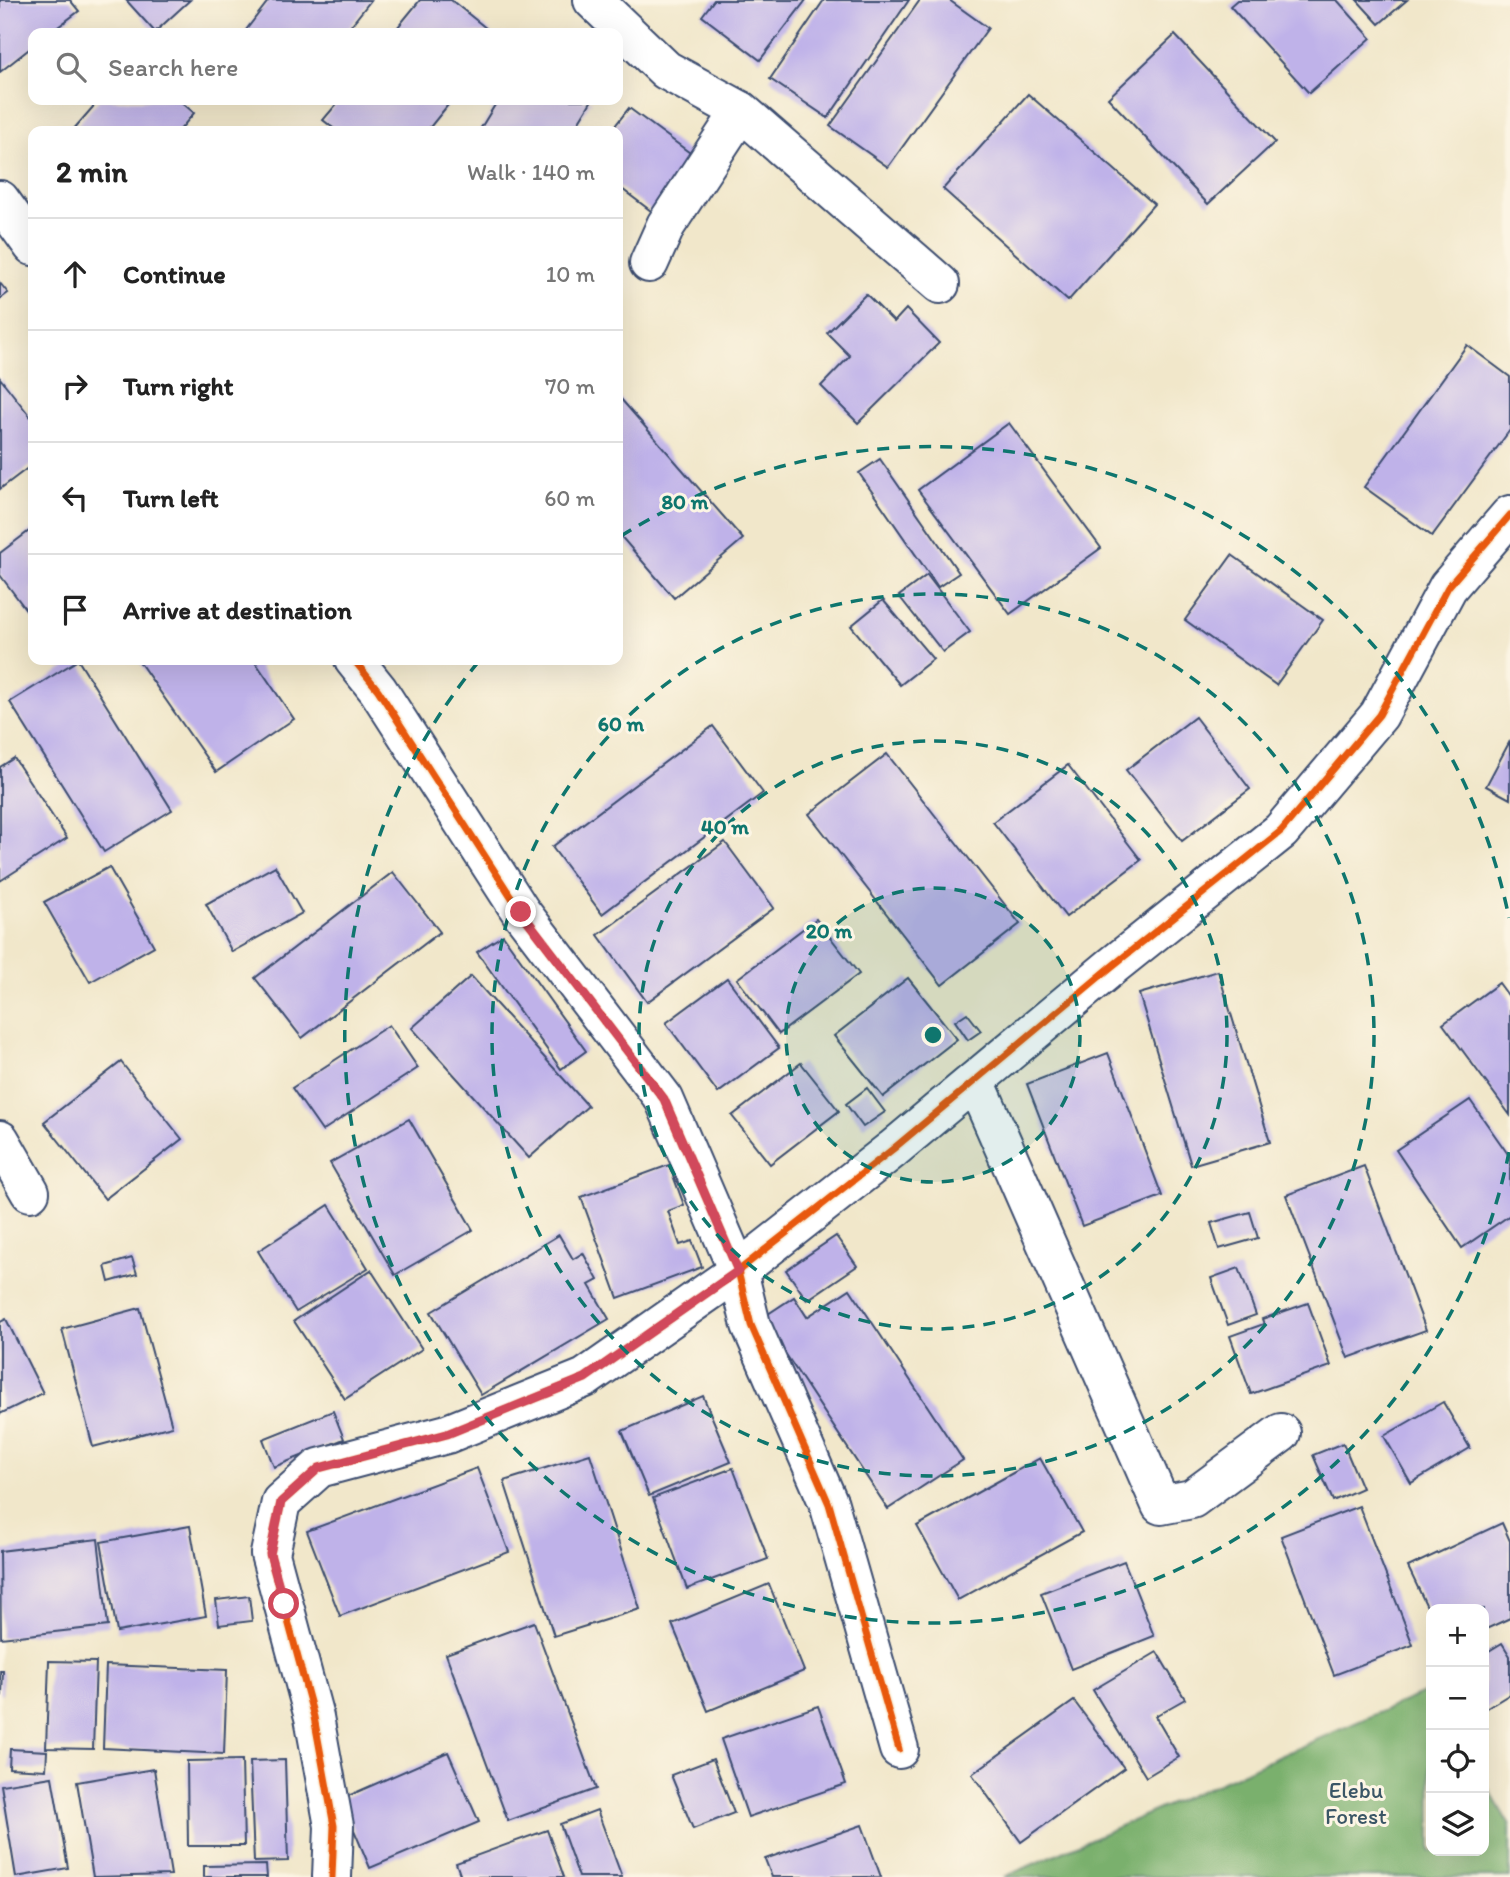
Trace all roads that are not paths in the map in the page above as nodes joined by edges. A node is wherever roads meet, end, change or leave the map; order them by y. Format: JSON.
{"nodes":[{"id":1,"x":593,"y":0,"type":"edge"},
{"id":2,"x":622,"y":28,"type":"edge"},
{"id":3,"x":623,"y":29,"type":"edge"},
{"id":4,"x":741,"y":111,"type":"junction"},
{"id":5,"x":0,"y":200,"type":"edge"},
{"id":6,"x":28,"y":239,"type":"edge"},
{"id":7,"x":649,"y":263,"type":"dead end"},
{"id":8,"x":940,"y":285,"type":"dead end"},
{"id":9,"x":1510,"y":515,"type":"edge"},
{"id":10,"x":358,"y":665,"type":"edge"},
{"id":11,"x":975,"y":1081,"type":"junction"},
{"id":12,"x":0,"y":1140,"type":"edge"},
{"id":13,"x":30,"y":1192,"type":"dead end"},
{"id":14,"x":738,"y":1271,"type":"junction"},
{"id":15,"x":1281,"y":1433,"type":"dead end"},
{"id":16,"x":899,"y":1749,"type":"dead end"},
{"id":17,"x":332,"y":1877,"type":"edge"}],
"edges":[{"from":1,"to":2,"type":"street"},
{"from":3,"to":4,"type":"street"},
{"from":4,"to":7,"type":"street"},
{"from":4,"to":8,"type":"street"},
{"from":5,"to":6,"type":"street"},
{"from":9,"to":11,"type":"street"},
{"from":10,"to":14,"type":"street"},
{"from":11,"to":14,"type":"street"},
{"from":11,"to":15,"type":"street"},
{"from":12,"to":13,"type":"street"},
{"from":14,"to":16,"type":"street"},
{"from":14,"to":17,"type":"street"}]}
